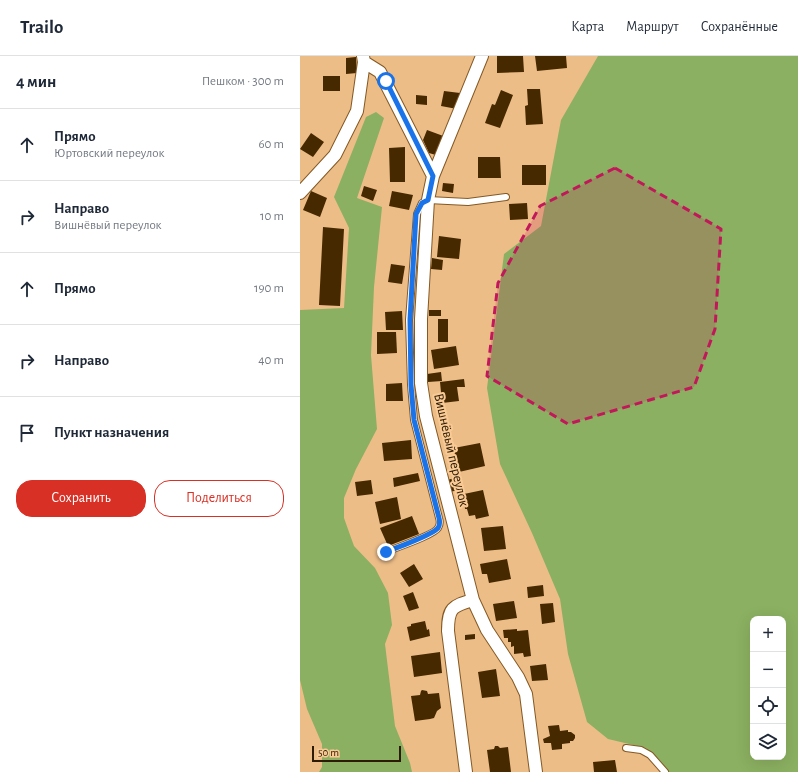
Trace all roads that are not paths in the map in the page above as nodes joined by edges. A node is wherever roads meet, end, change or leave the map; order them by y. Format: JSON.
{"nodes":[{"id":1,"x":482,"y":56,"type":"edge"},
{"id":2,"x":364,"y":59,"type":"edge"},
{"id":3,"x":433,"y":176,"type":"junction"},
{"id":4,"x":300,"y":192,"type":"edge"},
{"id":5,"x":506,"y":197,"type":"dead end"},
{"id":6,"x":428,"y":200,"type":"junction"},
{"id":7,"x":386,"y":552,"type":"dead end"},
{"id":8,"x":473,"y":600,"type":"junction"},
{"id":9,"x":626,"y":748,"type":"dead end"},
{"id":10,"x":466,"y":772,"type":"edge"},
{"id":11,"x":536,"y":772,"type":"edge"},
{"id":12,"x":665,"y":772,"type":"edge"}],
"edges":[{"from":1,"to":3,"type":"street","name":"Вишнёвый переулок"},
{"from":2,"to":3,"type":"street"},
{"from":2,"to":4,"type":"street"},
{"from":3,"to":6,"type":"street","name":"Вишнёвый переулок"},
{"from":5,"to":6,"type":"lane"},
{"from":6,"to":7,"type":"lane"},
{"from":6,"to":8,"type":"street","name":"Вишнёвый переулок"},
{"from":8,"to":10,"type":"street"},
{"from":8,"to":11,"type":"street","name":"Вишнёвый переулок"},
{"from":9,"to":12,"type":"lane"}]}
